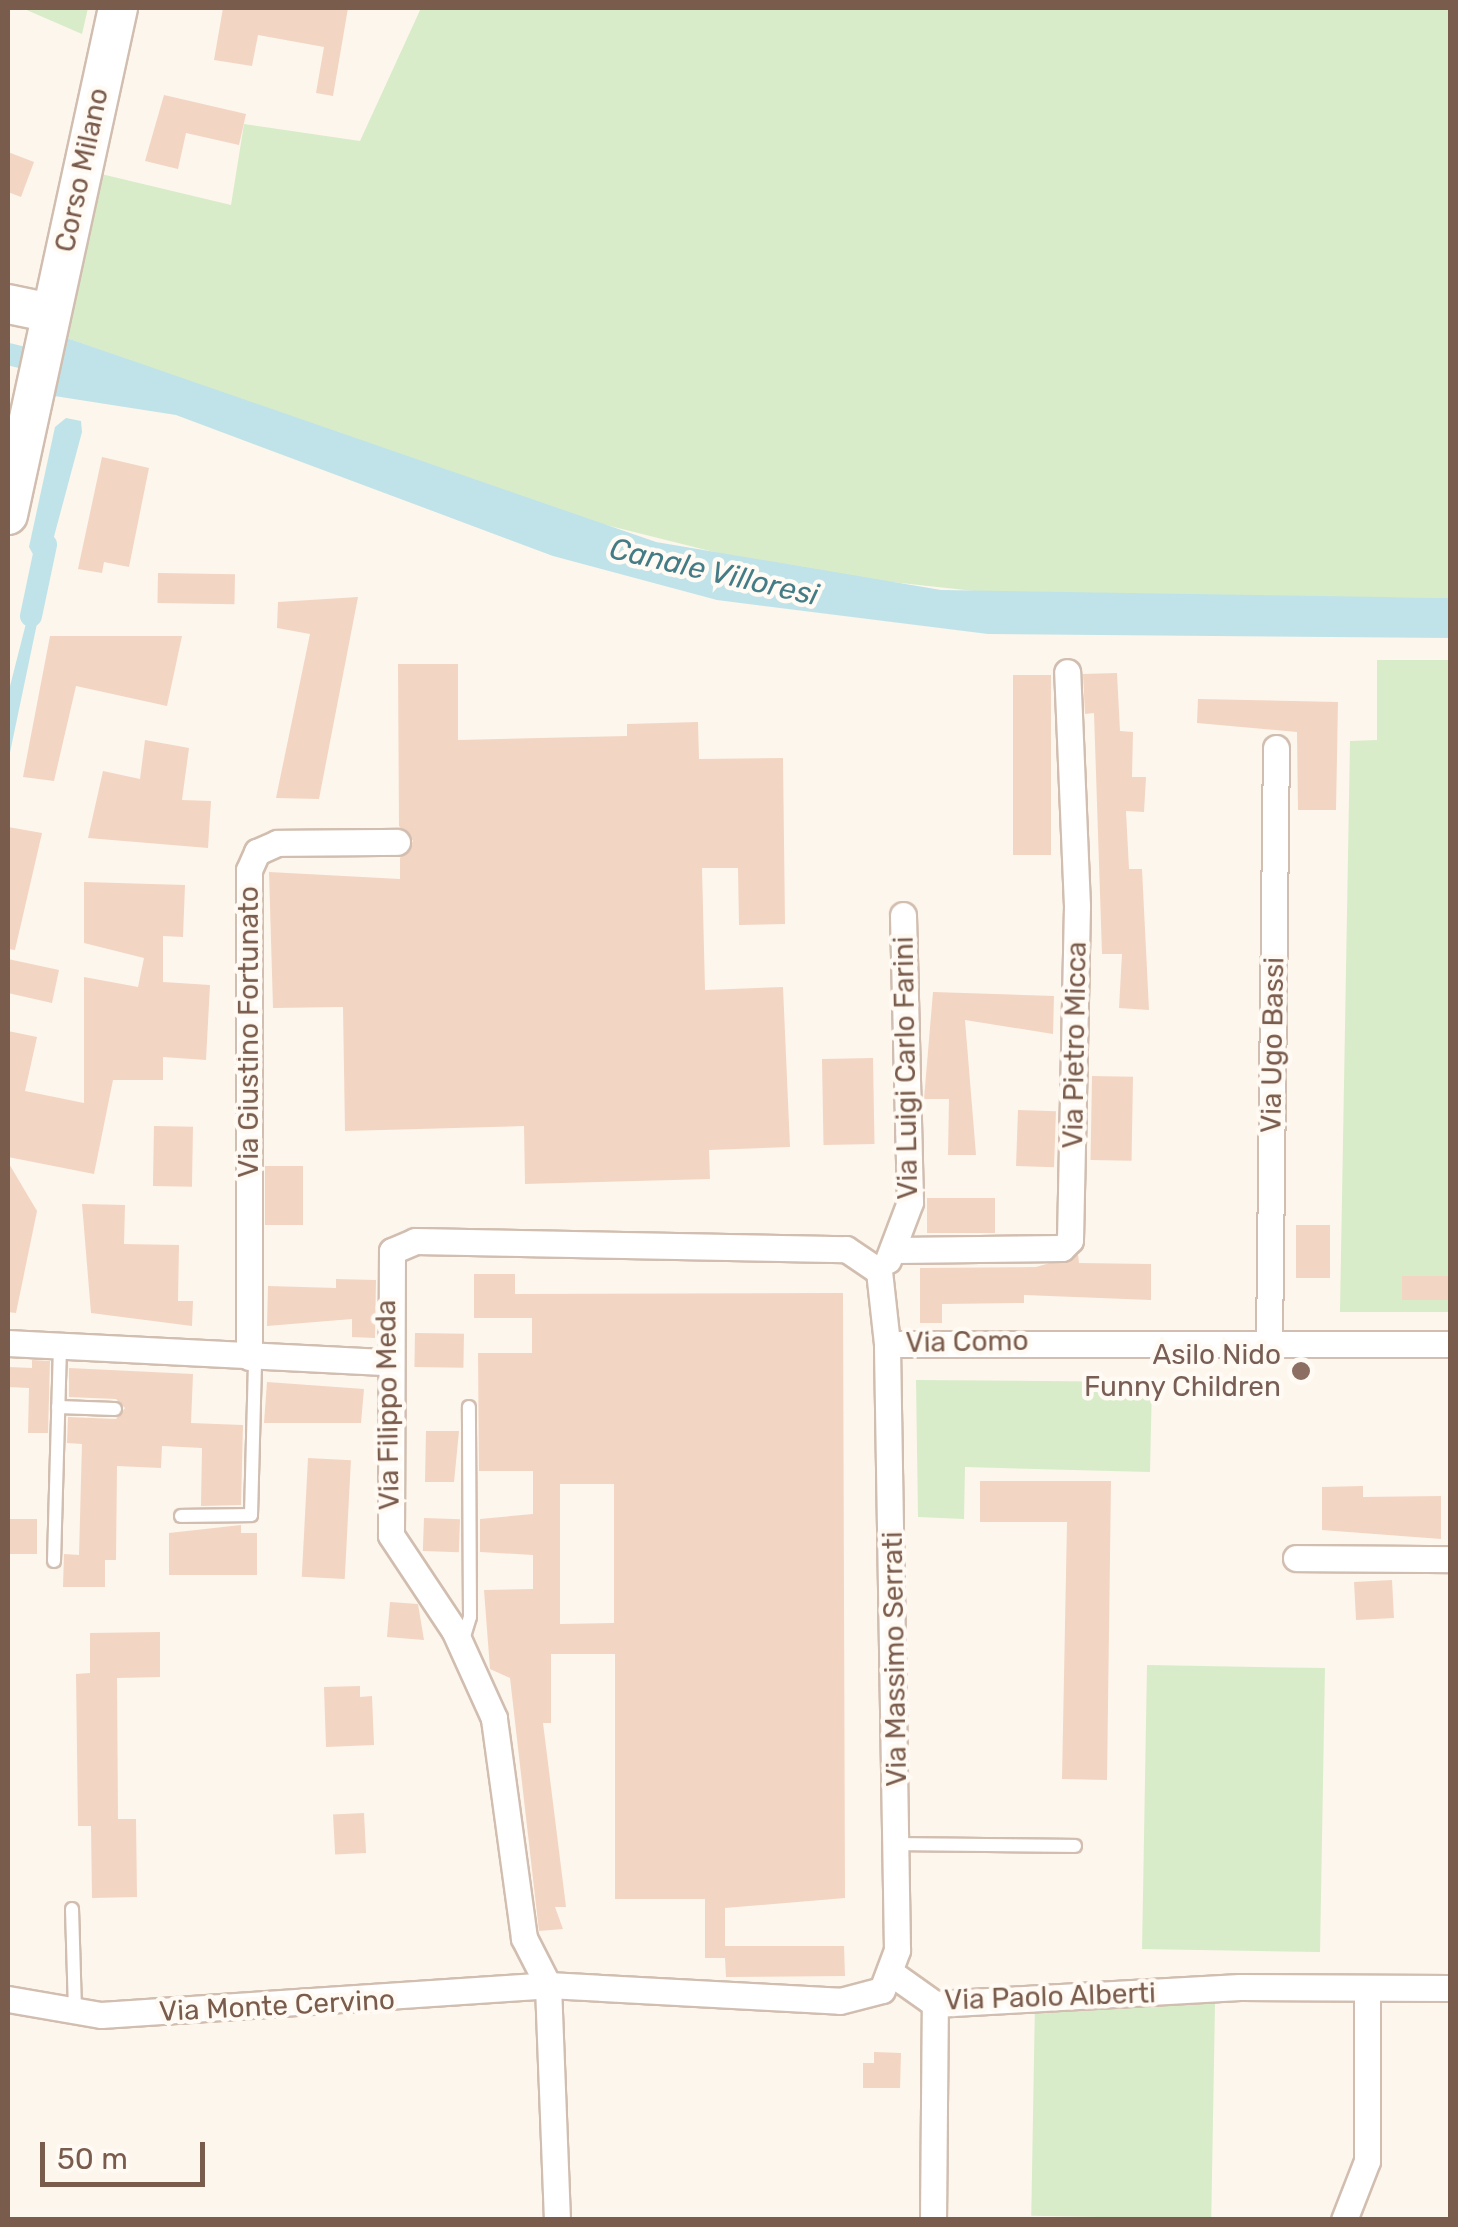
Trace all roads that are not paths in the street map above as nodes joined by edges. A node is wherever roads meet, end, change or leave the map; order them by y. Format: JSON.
{"nodes":[{"id":1,"x":118,"y":8,"type":"edge"},
{"id":2,"x":8,"y":304,"type":"edge"},
{"id":3,"x":48,"y":323,"type":"junction"},
{"id":4,"x":8,"y":515,"type":"edge"},
{"id":5,"x":1068,"y":672,"type":"dead end"},
{"id":6,"x":1276,"y":748,"type":"dead end"},
{"id":7,"x":398,"y":842,"type":"dead end"},
{"id":8,"x":903,"y":915,"type":"dead end"},
{"id":9,"x":896,"y":1250,"type":"junction"},
{"id":10,"x":879,"y":1272,"type":"junction"},
{"id":11,"x":8,"y":1343,"type":"edge"},
{"id":12,"x":1269,"y":1343,"type":"junction"},
{"id":13,"x":887,"y":1344,"type":"junction"},
{"id":14,"x":1450,"y":1344,"type":"edge"},
{"id":15,"x":60,"y":1346,"type":"junction"},
{"id":16,"x":252,"y":1357,"type":"junction"},
{"id":17,"x":386,"y":1362,"type":"junction"},
{"id":18,"x":58,"y":1407,"type":"junction"},
{"id":19,"x":469,"y":1407,"type":"dead end"},
{"id":20,"x":115,"y":1409,"type":"dead end"},
{"id":21,"x":181,"y":1516,"type":"dead end"},
{"id":22,"x":1296,"y":1558,"type":"dead end"},
{"id":23,"x":1450,"y":1559,"type":"edge"},
{"id":24,"x":54,"y":1562,"type":"dead end"},
{"id":25,"x":461,"y":1645,"type":"junction"},
{"id":26,"x":897,"y":1844,"type":"junction"},
{"id":27,"x":1075,"y":1846,"type":"dead end"},
{"id":28,"x":72,"y":1909,"type":"dead end"},
{"id":29,"x":894,"y":1975,"type":"junction"},
{"id":30,"x":548,"y":1985,"type":"junction"},
{"id":31,"x":1450,"y":1988,"type":"edge"},
{"id":32,"x":1367,"y":1989,"type":"junction"},
{"id":33,"x":8,"y":1999,"type":"edge"},
{"id":34,"x":935,"y":2004,"type":"junction"},
{"id":35,"x":75,"y":2012,"type":"junction"},
{"id":36,"x":557,"y":2220,"type":"edge"},
{"id":37,"x":933,"y":2220,"type":"edge"},
{"id":38,"x":1344,"y":2220,"type":"edge"}],
"edges":[{"from":1,"to":3,"type":"main road","name":"Corso Milano"},
{"from":2,"to":3,"type":"main road"},
{"from":3,"to":4,"type":"main road","name":"Corso Milano"},
{"from":5,"to":9,"type":"street","name":"Via Pietro Micca"},
{"from":6,"to":12,"type":"street","name":"Via Ugo Bassi"},
{"from":7,"to":16,"type":"street","name":"Via Giustino Fortunato"},
{"from":8,"to":9,"type":"street","name":"Via Luigi Carlo Farini"},
{"from":9,"to":10,"type":"street","name":"Via Luigi Carlo Farini"},
{"from":10,"to":13,"type":"street","name":"Via Como"},
{"from":10,"to":17,"type":"street","name":"Via Filippo Meda"},
{"from":11,"to":15,"type":"street"},
{"from":12,"to":13,"type":"street","name":"Via Como"},
{"from":12,"to":14,"type":"street","name":"Via Como"},
{"from":13,"to":26,"type":"street","name":"Via Massimo Serrati"},
{"from":15,"to":16,"type":"street"},
{"from":15,"to":18,"type":"lane"},
{"from":16,"to":17,"type":"street"},
{"from":16,"to":21,"type":"lane"},
{"from":17,"to":25,"type":"street","name":"Via Filippo Meda"},
{"from":18,"to":20,"type":"lane"},
{"from":18,"to":24,"type":"lane"},
{"from":19,"to":25,"type":"lane"},
{"from":22,"to":23,"type":"street"},
{"from":25,"to":30,"type":"street","name":"Via Filippo Meda"},
{"from":26,"to":27,"type":"lane"},
{"from":26,"to":29,"type":"street","name":"Via Massimo Serrati"},
{"from":28,"to":35,"type":"lane"},
{"from":29,"to":30,"type":"street"},
{"from":29,"to":34,"type":"street","name":"Via Paolo Alberti"},
{"from":30,"to":35,"type":"street","name":"Via Monte Cervino"},
{"from":30,"to":36,"type":"street","name":"Via Filippo Meda"},
{"from":31,"to":32,"type":"street","name":"Via Paolo Alberti"},
{"from":32,"to":34,"type":"street","name":"Via Paolo Alberti"},
{"from":32,"to":38,"type":"street"},
{"from":33,"to":35,"type":"street","name":"Via Monte Cervino"},
{"from":34,"to":37,"type":"street"}]}
